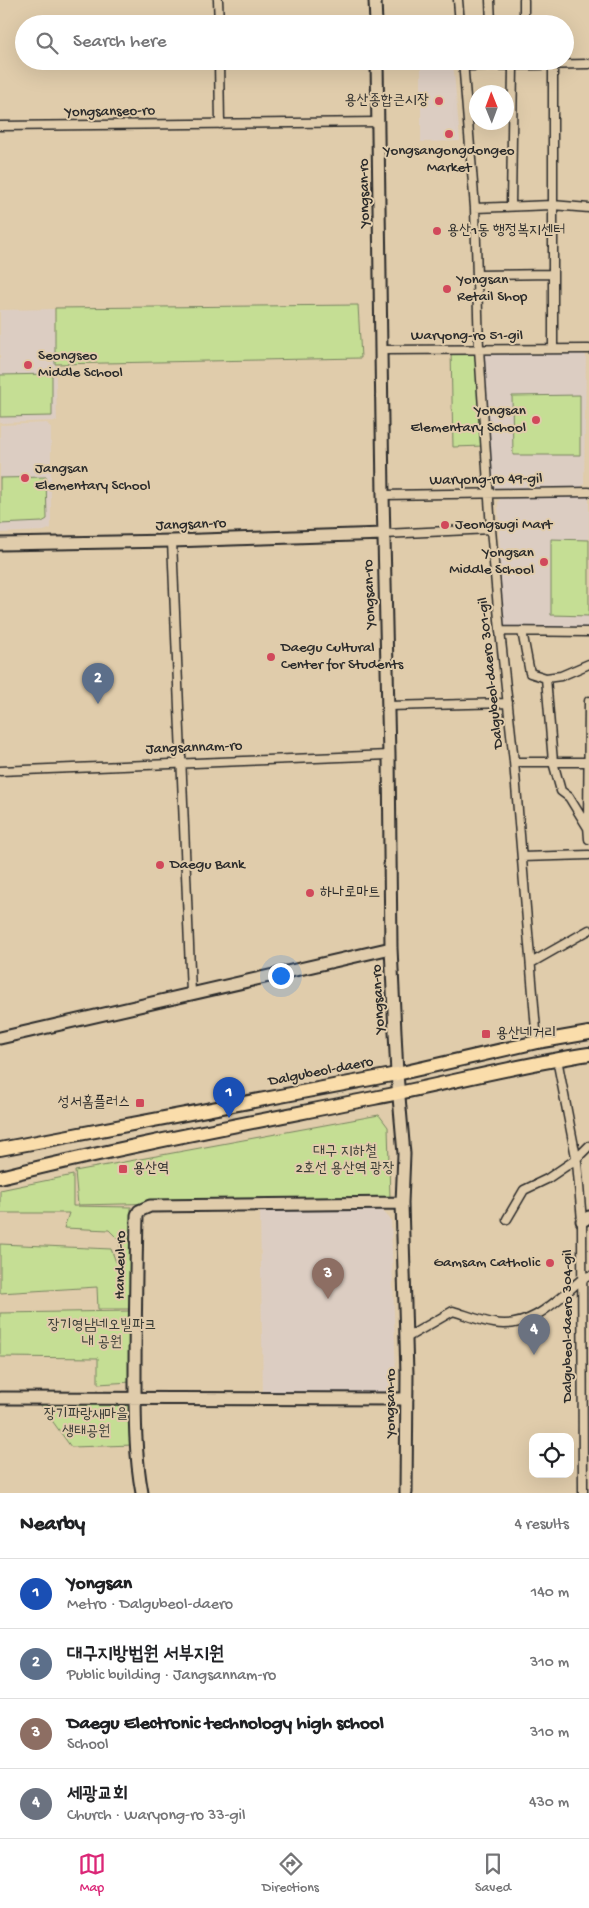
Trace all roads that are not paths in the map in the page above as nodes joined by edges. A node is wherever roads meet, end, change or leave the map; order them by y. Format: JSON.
{"nodes":[{"id":1,"x":218,"y":0,"type":"edge"},
{"id":2,"x":375,"y":0,"type":"edge"},
{"id":3,"x":458,"y":0,"type":"edge"},
{"id":4,"x":490,"y":0,"type":"edge"},
{"id":5,"x":524,"y":0,"type":"edge"},
{"id":6,"x":219,"y":15,"type":"edge"},
{"id":7,"x":376,"y":15,"type":"edge"},
{"id":8,"x":459,"y":15,"type":"edge"},
{"id":9,"x":490,"y":15,"type":"edge"},
{"id":10,"x":524,"y":15,"type":"edge"},
{"id":11,"x":574,"y":64,"type":"edge"},
{"id":12,"x":589,"y":64,"type":"edge"},
{"id":13,"x":219,"y":70,"type":"edge"},
{"id":14,"x":377,"y":70,"type":"edge"},
{"id":15,"x":464,"y":70,"type":"edge"},
{"id":16,"x":513,"y":70,"type":"edge"},
{"id":17,"x":553,"y":70,"type":"edge"},
{"id":18,"x":379,"y":122,"type":"junction"},
{"id":19,"x":220,"y":124,"type":"junction"},
{"id":20,"x":0,"y":126,"type":"edge"},
{"id":21,"x":552,"y":205,"type":"junction"},
{"id":22,"x":511,"y":206,"type":"junction"},
{"id":23,"x":475,"y":208,"type":"junction"},
{"id":24,"x":589,"y":208,"type":"edge"},
{"id":25,"x":552,"y":274,"type":"junction"},
{"id":26,"x":477,"y":275,"type":"junction"},
{"id":27,"x":479,"y":349,"type":"junction"},
{"id":28,"x":552,"y":349,"type":"junction"},
{"id":29,"x":589,"y":349,"type":"edge"},
{"id":30,"x":382,"y":350,"type":"junction"},
{"id":31,"x":589,"y":492,"type":"edge"},
{"id":32,"x":489,"y":493,"type":"junction"},
{"id":33,"x":383,"y":495,"type":"junction"},
{"id":34,"x":491,"y":529,"type":"junction"},
{"id":35,"x":384,"y":534,"type":"junction"},
{"id":36,"x":172,"y":541,"type":"junction"},
{"id":37,"x":0,"y":544,"type":"edge"},
{"id":38,"x":500,"y":631,"type":"junction"},
{"id":39,"x":522,"y":632,"type":"junction"},
{"id":40,"x":589,"y":632,"type":"edge"},
{"id":41,"x":589,"y":664,"type":"edge"},
{"id":42,"x":546,"y":678,"type":"junction"},
{"id":43,"x":589,"y":701,"type":"edge"},
{"id":44,"x":508,"y":703,"type":"junction"},
{"id":45,"x":388,"y":706,"type":"junction"},
{"id":46,"x":389,"y":755,"type":"junction"},
{"id":47,"x":181,"y":762,"type":"junction"},
{"id":48,"x":514,"y":762,"type":"junction"},
{"id":49,"x":553,"y":762,"type":"junction"},
{"id":50,"x":589,"y":762,"type":"edge"},
{"id":51,"x":0,"y":771,"type":"edge"},
{"id":52,"x":588,"y":828,"type":"junction"},
{"id":53,"x":589,"y":839,"type":"edge"},
{"id":54,"x":589,"y":855,"type":"edge"},
{"id":55,"x":522,"y":857,"type":"junction"},
{"id":56,"x":589,"y":930,"type":"edge"},
{"id":57,"x":392,"y":948,"type":"junction"},
{"id":58,"x":531,"y":963,"type":"junction"},
{"id":59,"x":191,"y":993,"type":"junction"},
{"id":60,"x":589,"y":1034,"type":"edge"},
{"id":61,"x":0,"y":1038,"type":"edge"},
{"id":62,"x":538,"y":1042,"type":"junction"},
{"id":63,"x":589,"y":1054,"type":"edge"},
{"id":64,"x":557,"y":1059,"type":"junction"},
{"id":65,"x":397,"y":1074,"type":"junction"},
{"id":66,"x":399,"y":1094,"type":"junction"},
{"id":67,"x":589,"y":1146,"type":"edge"},
{"id":68,"x":0,"y":1149,"type":"edge"},
{"id":69,"x":576,"y":1159,"type":"junction"},
{"id":70,"x":0,"y":1177,"type":"edge"},
{"id":71,"x":402,"y":1203,"type":"junction"},
{"id":72,"x":507,"y":1218,"type":"dead end"},
{"id":73,"x":585,"y":1219,"type":"edge"},
{"id":74,"x":585,"y":1277,"type":"edge"},
{"id":75,"x":406,"y":1338,"type":"junction"},
{"id":76,"x":0,"y":1398,"type":"edge"},
{"id":77,"x":135,"y":1398,"type":"junction"},
{"id":78,"x":407,"y":1399,"type":"junction"},
{"id":79,"x":586,"y":1403,"type":"edge"},
{"id":80,"x":142,"y":1493,"type":"edge"},
{"id":81,"x":406,"y":1493,"type":"edge"},
{"id":82,"x":583,"y":1493,"type":"edge"}],
"edges":[{"from":1,"to":6,"type":"street"},
{"from":2,"to":7,"type":"street"},
{"from":3,"to":8,"type":"street"},
{"from":4,"to":9,"type":"street"},
{"from":5,"to":10,"type":"street"},
{"from":11,"to":12,"type":"street"},
{"from":13,"to":19,"type":"street"},
{"from":14,"to":18,"type":"street","name":"Yongsan-ro"},
{"from":15,"to":23,"type":"street","name":"Dalgubeol-daero 301-gil"},
{"from":16,"to":22,"type":"street"},
{"from":17,"to":21,"type":"street"},
{"from":18,"to":19,"type":"street","name":"Yongsanseo-ro"},
{"from":18,"to":30,"type":"street","name":"Yongsan-ro"},
{"from":19,"to":20,"type":"street","name":"Yongsanseo-ro"},
{"from":21,"to":22,"type":"street"},
{"from":21,"to":24,"type":"street"},
{"from":21,"to":25,"type":"street"},
{"from":22,"to":23,"type":"street"},
{"from":23,"to":26,"type":"street","name":"Dalgubeol-daero 301-gil"},
{"from":25,"to":26,"type":"street"},
{"from":25,"to":28,"type":"street"},
{"from":26,"to":27,"type":"street","name":"Dalgubeol-daero 301-gil"},
{"from":27,"to":28,"type":"street","name":"Waryong-ro 51-gil"},
{"from":27,"to":30,"type":"street","name":"Waryong-ro 51-gil"},
{"from":27,"to":32,"type":"street","name":"Dalgubeol-daero 301-gil"},
{"from":28,"to":29,"type":"street","name":"Waryong-ro 51-gil"},
{"from":30,"to":33,"type":"street","name":"Yongsan-ro"},
{"from":31,"to":32,"type":"street","name":"Waryong-ro 49-gil"},
{"from":32,"to":33,"type":"street","name":"Waryong-ro 49-gil"},
{"from":32,"to":34,"type":"street","name":"Dalgubeol-daero 301-gil"},
{"from":33,"to":35,"type":"street","name":"Yongsan-ro"},
{"from":34,"to":35,"type":"street"},
{"from":34,"to":38,"type":"street","name":"Dalgubeol-daero 301-gil"},
{"from":35,"to":36,"type":"street","name":"Jangsan-ro"},
{"from":35,"to":45,"type":"street","name":"Yongsan-ro"},
{"from":36,"to":37,"type":"street","name":"Jangsan-ro"},
{"from":36,"to":47,"type":"street"},
{"from":38,"to":39,"type":"street"},
{"from":38,"to":44,"type":"street","name":"Dalgubeol-daero 301-gil"},
{"from":39,"to":40,"type":"street"},
{"from":39,"to":42,"type":"street"},
{"from":41,"to":42,"type":"street"},
{"from":42,"to":49,"type":"street"},
{"from":43,"to":50,"type":"street"},
{"from":44,"to":45,"type":"street"},
{"from":44,"to":48,"type":"street","name":"Dalgubeol-daero 301-gil"},
{"from":45,"to":46,"type":"street","name":"Yongsan-ro"},
{"from":46,"to":47,"type":"street","name":"Jangsannam-ro"},
{"from":46,"to":57,"type":"street","name":"Yongsan-ro"},
{"from":47,"to":51,"type":"street","name":"Jangsannam-ro"},
{"from":47,"to":59,"type":"street"},
{"from":48,"to":49,"type":"street"},
{"from":48,"to":55,"type":"street","name":"Dalgubeol-daero 301-gil"},
{"from":49,"to":50,"type":"street"},
{"from":49,"to":52,"type":"street"},
{"from":50,"to":52,"type":"street"},
{"from":52,"to":53,"type":"street"},
{"from":54,"to":55,"type":"street"},
{"from":55,"to":58,"type":"street","name":"Dalgubeol-daero 301-gil"},
{"from":56,"to":58,"type":"street"},
{"from":57,"to":59,"type":"street"},
{"from":57,"to":65,"type":"street","name":"Yongsan-ro"},
{"from":58,"to":62,"type":"street","name":"Dalgubeol-daero 301-gil"},
{"from":59,"to":61,"type":"street"},
{"from":60,"to":62,"type":"main road","name":"Dalgubeol-daero"},
{"from":62,"to":65,"type":"main road","name":"Dalgubeol-daero"},
{"from":63,"to":64,"type":"main road"},
{"from":64,"to":66,"type":"main road"},
{"from":64,"to":69,"type":"street"},
{"from":65,"to":66,"type":"street","name":"Yongsan-ro"},
{"from":65,"to":68,"type":"main road","name":"Dalgubeol-daero"},
{"from":66,"to":70,"type":"main road"},
{"from":66,"to":71,"type":"street","name":"Yongsan-ro"},
{"from":67,"to":69,"type":"street"},
{"from":69,"to":72,"type":"street"},
{"from":69,"to":73,"type":"street","name":"Dalgubeol-daero 304-gil"},
{"from":71,"to":75,"type":"street","name":"Yongsan-ro"},
{"from":71,"to":77,"type":"street","name":"Handeul-ro"},
{"from":73,"to":74,"type":"street","name":"Dalgubeol-daero 304-gil"},
{"from":74,"to":75,"type":"street"},
{"from":74,"to":79,"type":"street","name":"Dalgubeol-daero 304-gil"},
{"from":75,"to":78,"type":"street","name":"Yongsan-ro"},
{"from":76,"to":77,"type":"street"},
{"from":77,"to":78,"type":"street"},
{"from":77,"to":80,"type":"street","name":"Handeul-ro"},
{"from":78,"to":81,"type":"street","name":"Yongsan-ro"},
{"from":79,"to":82,"type":"street","name":"Dalgubeol-daero 304-gil"}]}
